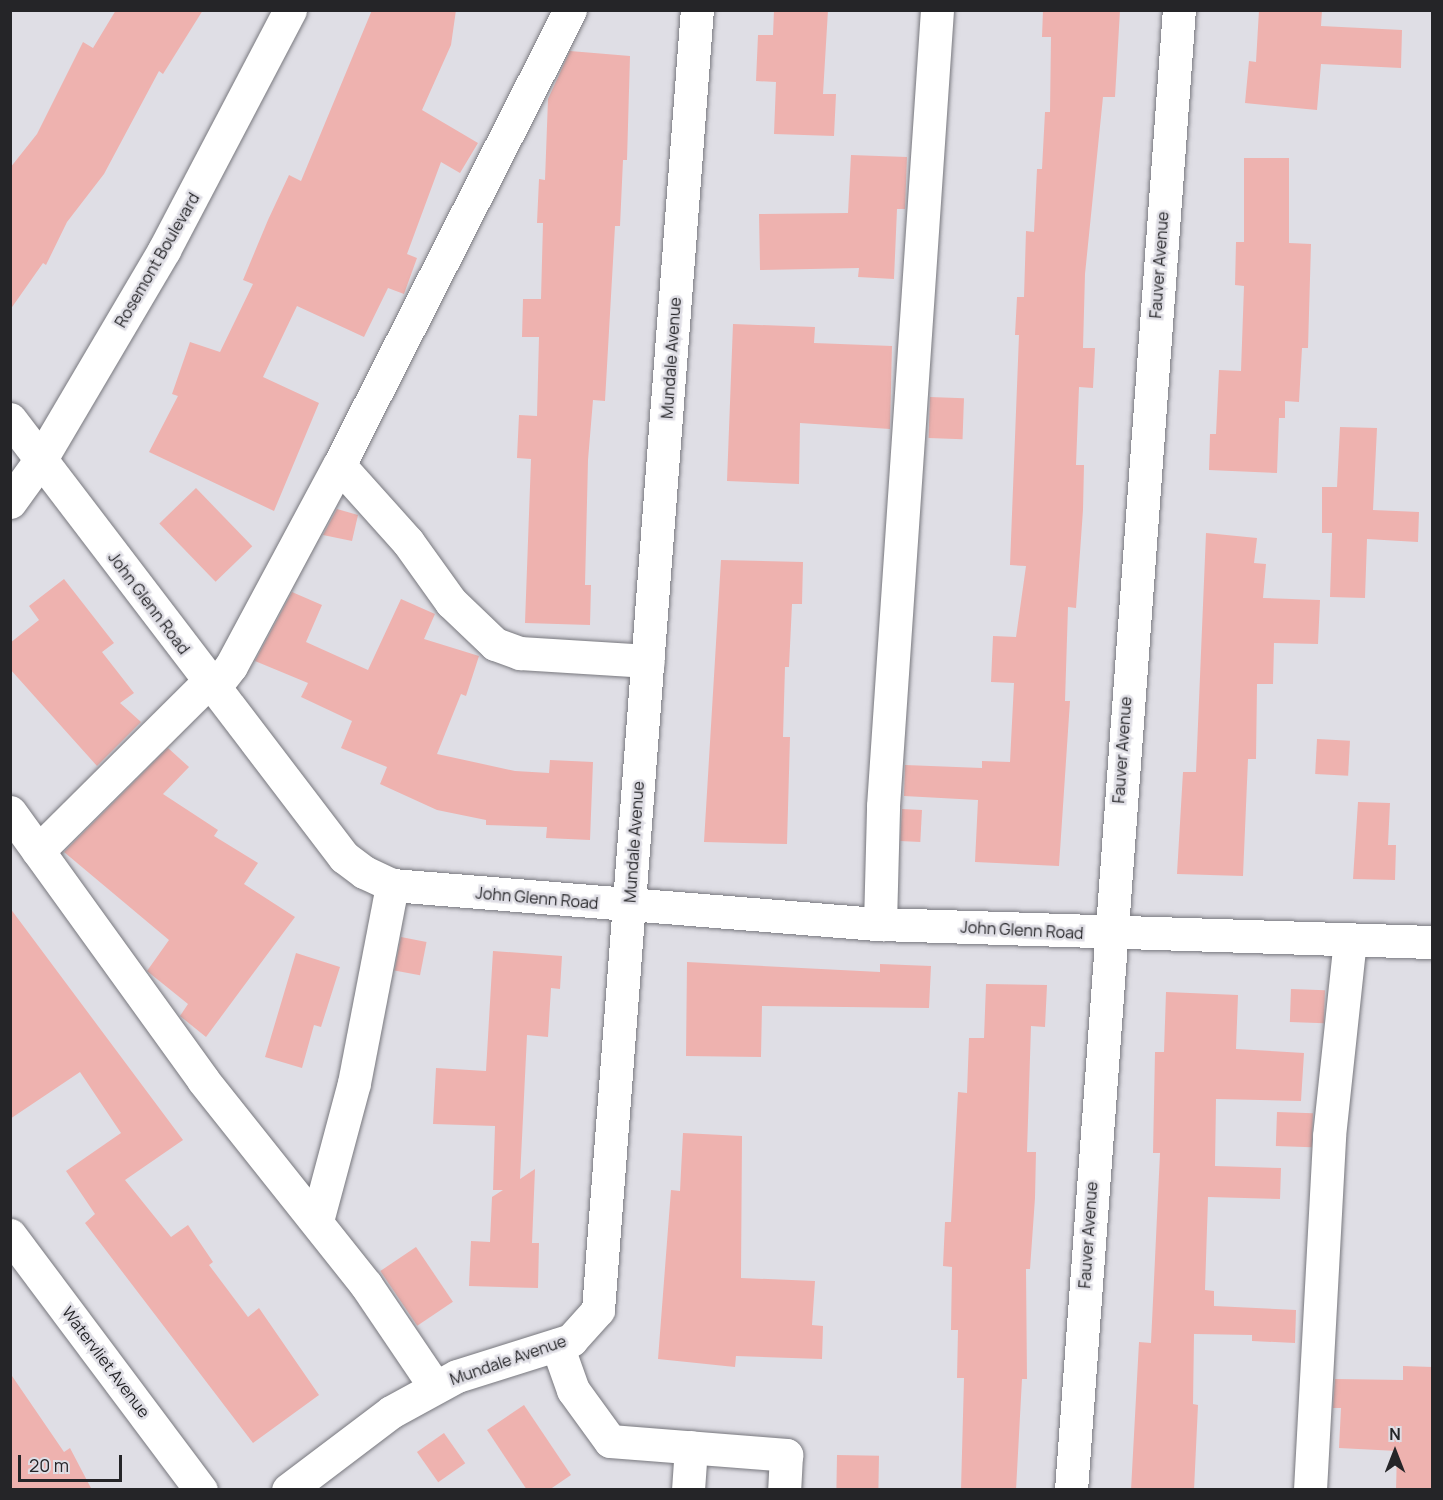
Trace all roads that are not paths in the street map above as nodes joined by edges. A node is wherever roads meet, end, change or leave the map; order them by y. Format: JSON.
{"nodes":[{"id":1,"x":290,"y":10,"type":"edge"},
{"id":2,"x":570,"y":10,"type":"edge"},
{"id":3,"x":697,"y":10,"type":"edge"},
{"id":4,"x":937,"y":10,"type":"edge"},
{"id":5,"x":1179,"y":10,"type":"edge"},
{"id":6,"x":10,"y":419,"type":"edge"},
{"id":7,"x":41,"y":459,"type":"junction"},
{"id":8,"x":339,"y":465,"type":"junction"},
{"id":9,"x":10,"y":502,"type":"edge"},
{"id":10,"x":648,"y":661,"type":"junction"},
{"id":11,"x":211,"y":686,"type":"junction"},
{"id":12,"x":10,"y":812,"type":"edge"},
{"id":13,"x":38,"y":851,"type":"junction"},
{"id":14,"x":392,"y":885,"type":"junction"},
{"id":15,"x":630,"y":906,"type":"junction"},
{"id":16,"x":880,"y":924,"type":"junction"},
{"id":17,"x":1108,"y":934,"type":"junction"},
{"id":18,"x":1350,"y":941,"type":"junction"},
{"id":19,"x":1432,"y":942,"type":"edge"},
{"id":20,"x":317,"y":1221,"type":"junction"},
{"id":21,"x":10,"y":1235,"type":"edge"},
{"id":22,"x":557,"y":1345,"type":"junction"},
{"id":23,"x":435,"y":1387,"type":"junction"},
{"id":24,"x":691,"y":1447,"type":"junction"},
{"id":25,"x":201,"y":1490,"type":"edge"},
{"id":26,"x":288,"y":1490,"type":"edge"},
{"id":27,"x":688,"y":1490,"type":"edge"},
{"id":28,"x":784,"y":1490,"type":"edge"},
{"id":29,"x":1071,"y":1490,"type":"edge"},
{"id":30,"x":1310,"y":1490,"type":"edge"}],
"edges":[{"from":1,"to":7,"type":"street","name":"Rosemont Boulevard"},
{"from":2,"to":8,"type":"street"},
{"from":3,"to":10,"type":"street","name":"Mundale Avenue"},
{"from":4,"to":16,"type":"street"},
{"from":5,"to":17,"type":"street","name":"Fauver Avenue"},
{"from":6,"to":7,"type":"street","name":"John Glenn Road"},
{"from":7,"to":9,"type":"street","name":"Rosemont Boulevard"},
{"from":7,"to":11,"type":"street","name":"John Glenn Road"},
{"from":8,"to":10,"type":"street"},
{"from":8,"to":11,"type":"street"},
{"from":10,"to":15,"type":"street","name":"Mundale Avenue"},
{"from":11,"to":13,"type":"street"},
{"from":11,"to":14,"type":"street","name":"John Glenn Road"},
{"from":12,"to":13,"type":"street"},
{"from":13,"to":20,"type":"street"},
{"from":14,"to":15,"type":"street","name":"John Glenn Road"},
{"from":14,"to":20,"type":"street"},
{"from":15,"to":16,"type":"street","name":"John Glenn Road"},
{"from":15,"to":22,"type":"street","name":"Mundale Avenue"},
{"from":16,"to":17,"type":"street","name":"John Glenn Road"},
{"from":17,"to":18,"type":"street","name":"John Glenn Road"},
{"from":17,"to":29,"type":"street","name":"Fauver Avenue"},
{"from":18,"to":19,"type":"street","name":"John Glenn Road"},
{"from":18,"to":30,"type":"street"},
{"from":20,"to":23,"type":"street"},
{"from":21,"to":25,"type":"street","name":"Watervliet Avenue"},
{"from":22,"to":23,"type":"street","name":"Mundale Avenue"},
{"from":22,"to":24,"type":"street"},
{"from":23,"to":26,"type":"street","name":"Mundale Avenue"},
{"from":24,"to":27,"type":"street"},
{"from":24,"to":28,"type":"street"}]}
